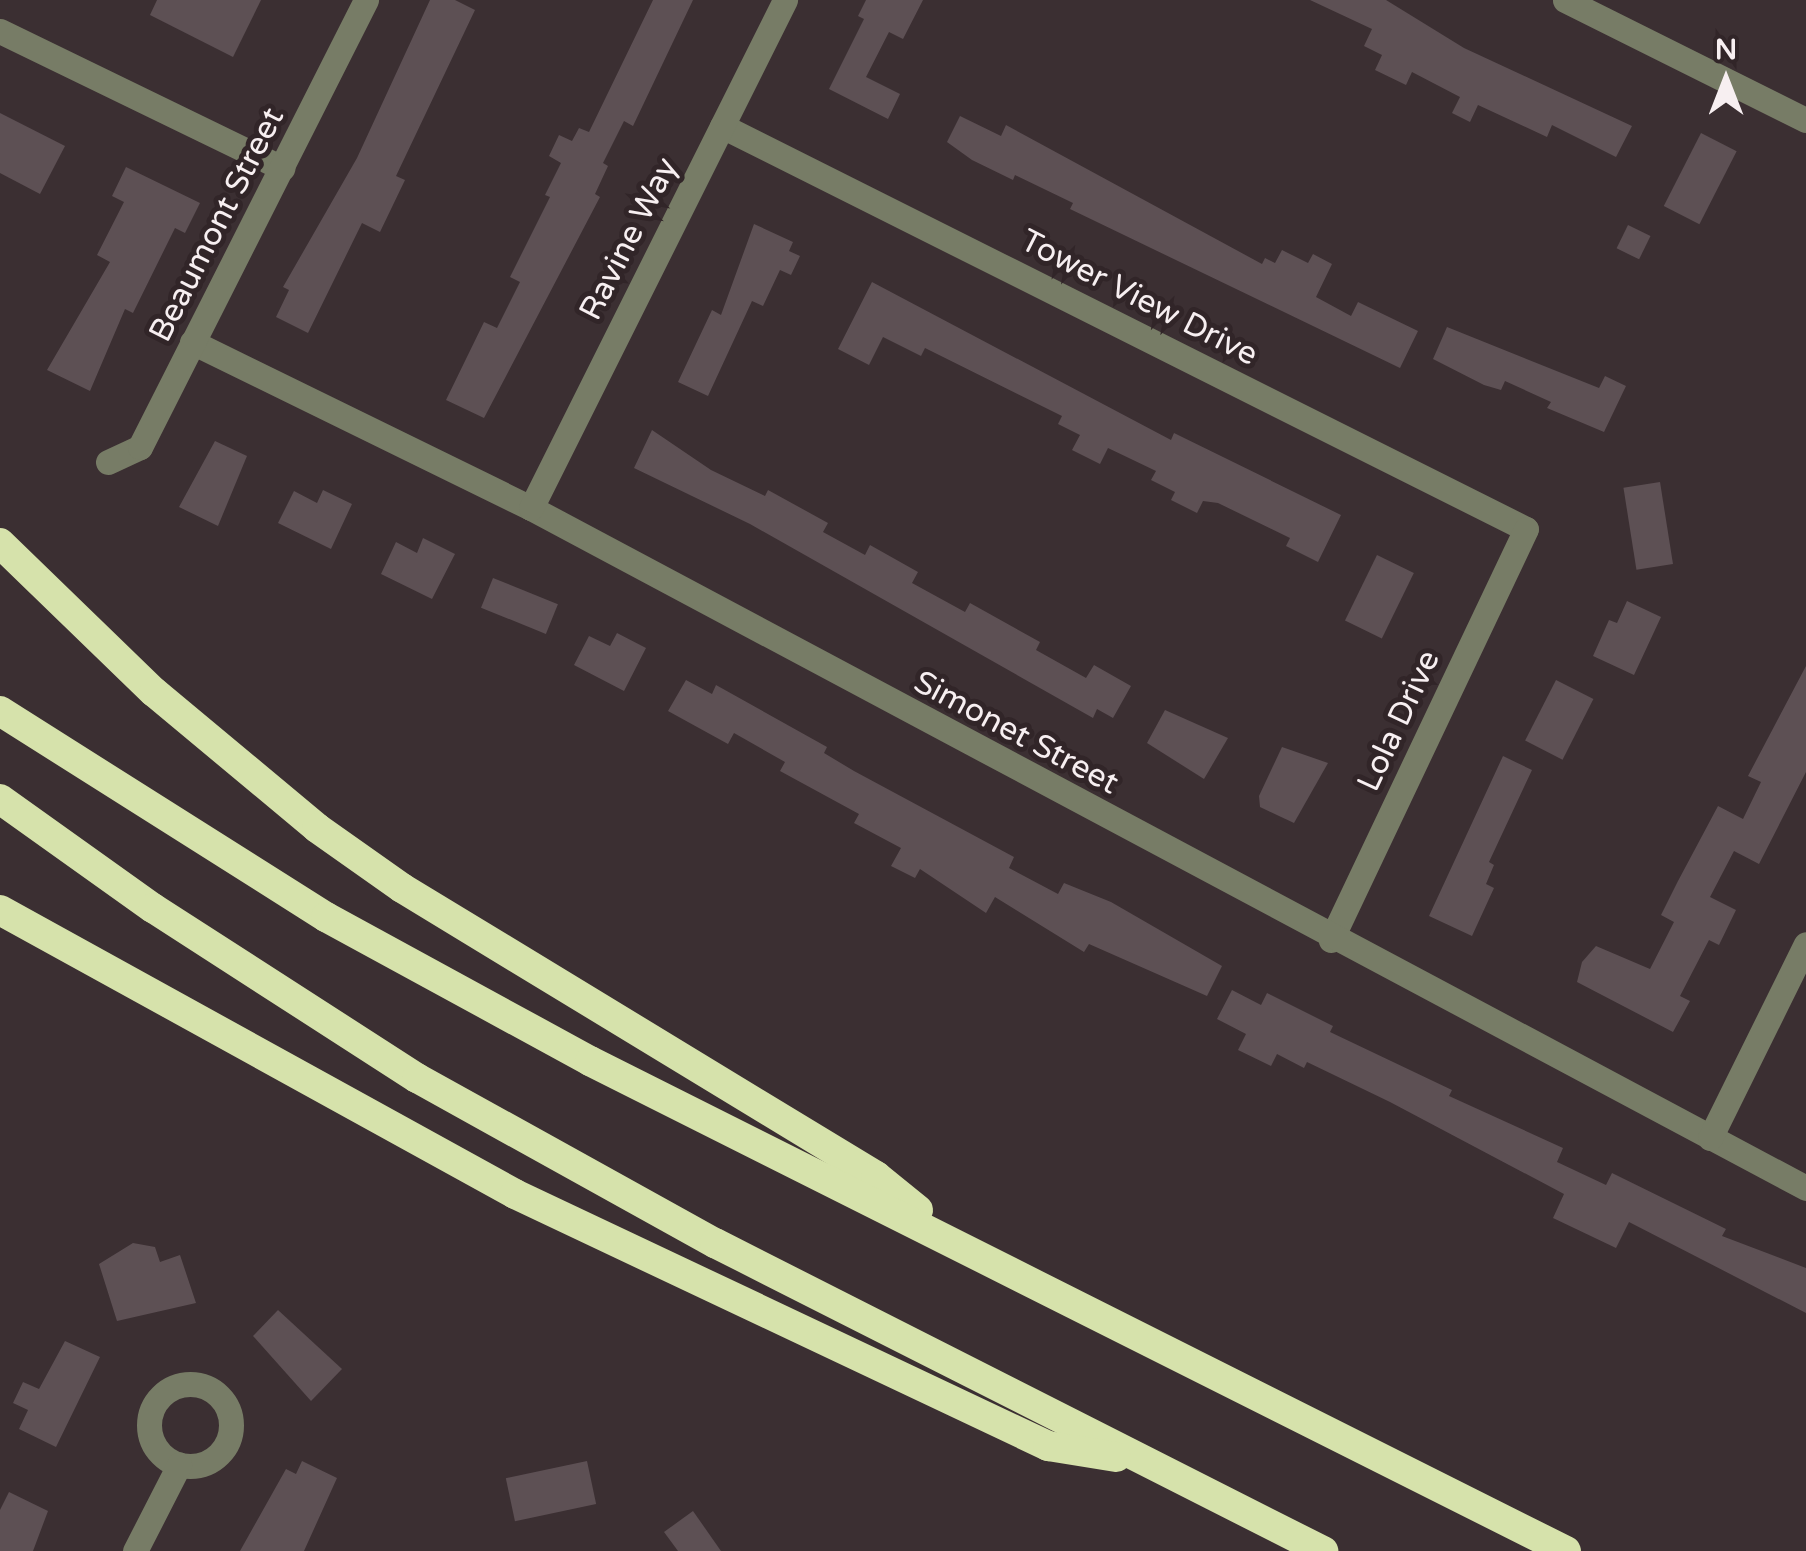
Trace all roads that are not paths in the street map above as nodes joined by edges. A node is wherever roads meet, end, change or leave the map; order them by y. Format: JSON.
{"nodes":[{"id":1,"x":366,"y":0,"type":"edge"},
{"id":2,"x":785,"y":0,"type":"edge"},
{"id":3,"x":1564,"y":0,"type":"edge"},
{"id":4,"x":0,"y":32,"type":"edge"},
{"id":5,"x":1806,"y":120,"type":"edge"},
{"id":6,"x":722,"y":126,"type":"junction"},
{"id":7,"x":282,"y":168,"type":"junction"},
{"id":8,"x":192,"y":342,"type":"junction"},
{"id":9,"x":108,"y":462,"type":"dead end"},
{"id":10,"x":531,"y":508,"type":"junction"},
{"id":11,"x":1526,"y":529,"type":"joint"},
{"id":12,"x":0,"y":542,"type":"edge"},
{"id":13,"x":0,"y":711,"type":"edge"},
{"id":14,"x":0,"y":798,"type":"edge"},
{"id":15,"x":0,"y":910,"type":"edge"},
{"id":16,"x":1331,"y":940,"type":"junction"},
{"id":17,"x":1806,"y":944,"type":"edge"},
{"id":18,"x":1710,"y":1138,"type":"junction"},
{"id":19,"x":1806,"y":1188,"type":"edge"},
{"id":20,"x":967,"y":1249,"type":"junction"},
{"id":21,"x":1142,"y":1461,"type":"junction"},
{"id":22,"x":179,"y":1465,"type":"dead end"},
{"id":23,"x":135,"y":1551,"type":"edge"},
{"id":24,"x":1323,"y":1551,"type":"edge"},
{"id":25,"x":1566,"y":1551,"type":"edge"}],
"edges":[{"from":1,"to":7,"type":"street","name":"Beaumont Street"},
{"from":2,"to":6,"type":"street","name":"Ravine Way"},
{"from":3,"to":5,"type":"street"},
{"from":4,"to":7,"type":"street"},
{"from":6,"to":10,"type":"street","name":"Ravine Way"},
{"from":6,"to":11,"type":"street","name":"Tower View Drive"},
{"from":7,"to":8,"type":"street","name":"Beaumont Street"},
{"from":8,"to":9,"type":"street","name":"Beaumont Street"},
{"from":8,"to":10,"type":"street","name":"Simonet Street"},
{"from":10,"to":16,"type":"street","name":"Simonet Street"},
{"from":11,"to":16,"type":"street","name":"Lola Drive"},
{"from":12,"to":20,"type":"highway"},
{"from":13,"to":20,"type":"highway"},
{"from":14,"to":21,"type":"highway"},
{"from":15,"to":21,"type":"highway"},
{"from":16,"to":18,"type":"street","name":"Simonet Street"},
{"from":17,"to":18,"type":"street"},
{"from":18,"to":19,"type":"street","name":"Simonet Street"},
{"from":20,"to":25,"type":"highway"},
{"from":21,"to":24,"type":"highway"},
{"from":22,"to":23,"type":"street"}]}
